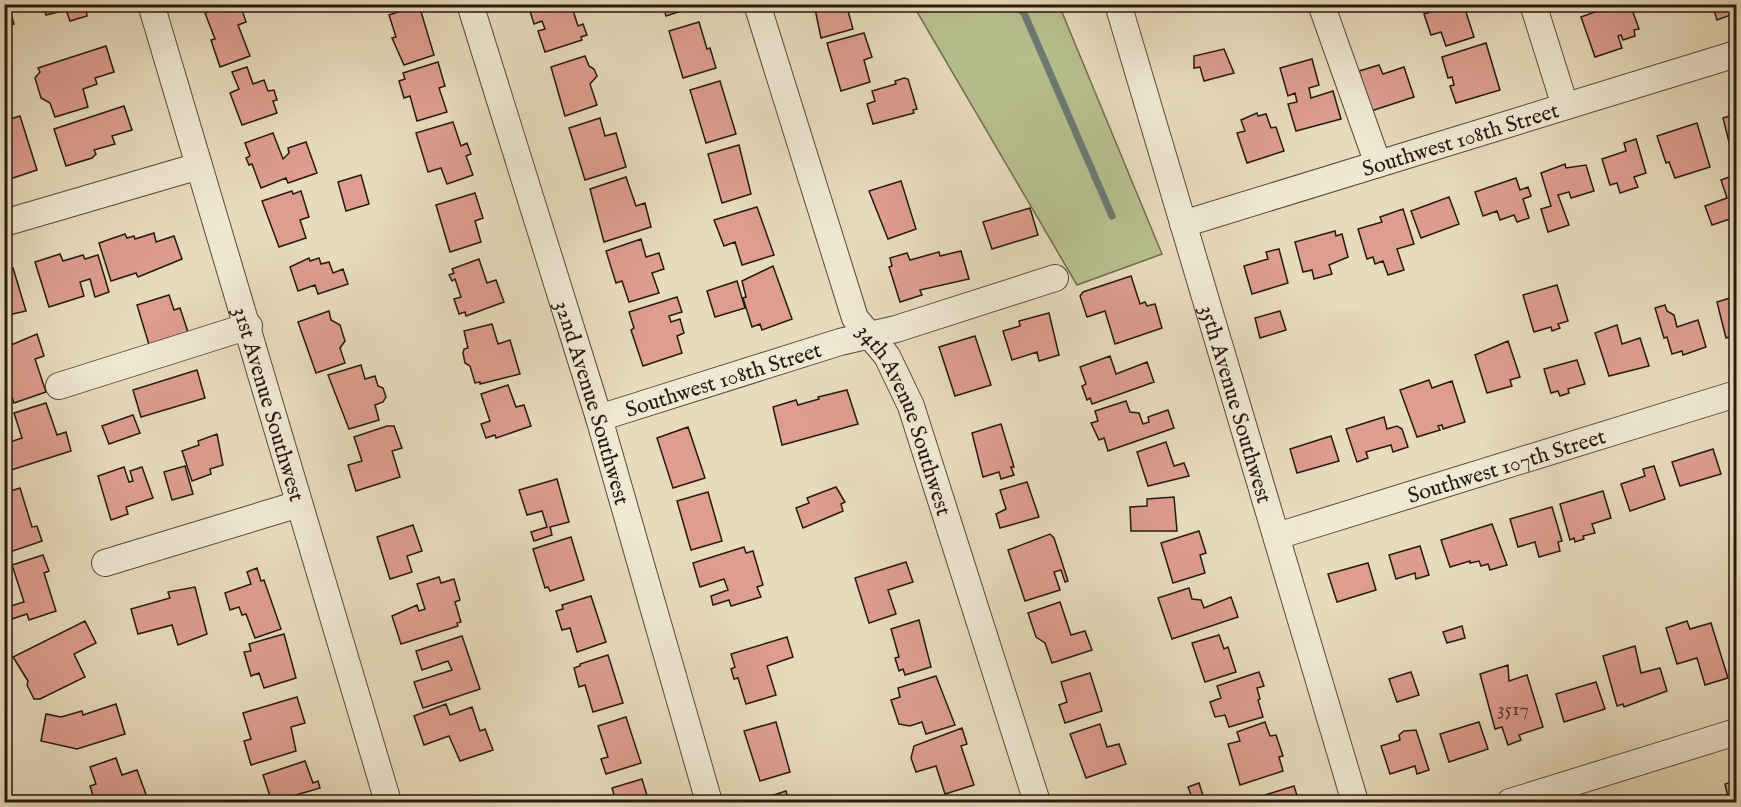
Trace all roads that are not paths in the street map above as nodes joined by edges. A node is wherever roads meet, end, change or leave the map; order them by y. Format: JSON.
{"nodes":[{"id":1,"x":151,"y":4,"type":"edge"},
{"id":2,"x":470,"y":4,"type":"edge"},
{"id":3,"x":757,"y":4,"type":"edge"},
{"id":4,"x":1118,"y":4,"type":"edge"},
{"id":5,"x":1322,"y":4,"type":"edge"},
{"id":6,"x":1533,"y":4,"type":"edge"},
{"id":7,"x":1737,"y":54,"type":"edge"},
{"id":8,"x":1565,"y":106,"type":"junction"},
{"id":9,"x":1378,"y":164,"type":"junction"},
{"id":10,"x":199,"y":166,"type":"junction"},
{"id":11,"x":4,"y":223,"type":"edge"},
{"id":12,"x":1183,"y":224,"type":"junction"},
{"id":13,"x":1055,"y":278,"type":"dead end"},
{"id":14,"x":249,"y":326,"type":"junction"},
{"id":15,"x":870,"y":335,"type":"junction"},
{"id":16,"x":59,"y":386,"type":"dead end"},
{"id":17,"x":1737,"y":394,"type":"edge"},
{"id":18,"x":599,"y":418,"type":"junction"},
{"id":19,"x":299,"y":504,"type":"junction"},
{"id":20,"x":1277,"y":536,"type":"junction"},
{"id":21,"x":105,"y":563,"type":"dead end"},
{"id":22,"x":1737,"y":732,"type":"edge"},
{"id":23,"x":388,"y":802,"type":"edge"},
{"id":24,"x":709,"y":802,"type":"edge"},
{"id":25,"x":1037,"y":802,"type":"edge"},
{"id":26,"x":1355,"y":802,"type":"edge"},
{"id":27,"x":1510,"y":802,"type":"edge"}],
"edges":[{"from":1,"to":10,"type":"street","name":"31st Avenue Southwest"},
{"from":2,"to":18,"type":"street","name":"32nd Avenue Southwest"},
{"from":3,"to":15,"type":"street","name":"34th Avenue Southwest"},
{"from":4,"to":12,"type":"street","name":"35th Avenue Southwest"},
{"from":5,"to":9,"type":"street"},
{"from":6,"to":8,"type":"street"},
{"from":7,"to":8,"type":"street","name":"Southwest 108th Street"},
{"from":8,"to":9,"type":"street","name":"Southwest 108th Street"},
{"from":9,"to":12,"type":"street","name":"Southwest 108th Street"},
{"from":10,"to":11,"type":"street"},
{"from":10,"to":14,"type":"street","name":"31st Avenue Southwest"},
{"from":12,"to":20,"type":"street","name":"35th Avenue Southwest"},
{"from":13,"to":15,"type":"street","name":"Southwest 108th Street"},
{"from":14,"to":16,"type":"street"},
{"from":14,"to":19,"type":"street","name":"31st Avenue Southwest"},
{"from":15,"to":18,"type":"street","name":"Southwest 108th Street"},
{"from":15,"to":25,"type":"street","name":"34th Avenue Southwest"},
{"from":17,"to":20,"type":"street","name":"Southwest 107th Street"},
{"from":18,"to":24,"type":"street","name":"32nd Avenue Southwest"},
{"from":19,"to":21,"type":"street"},
{"from":19,"to":23,"type":"street","name":"31st Avenue Southwest"},
{"from":20,"to":26,"type":"street","name":"35th Avenue Southwest"},
{"from":22,"to":27,"type":"street"}]}
